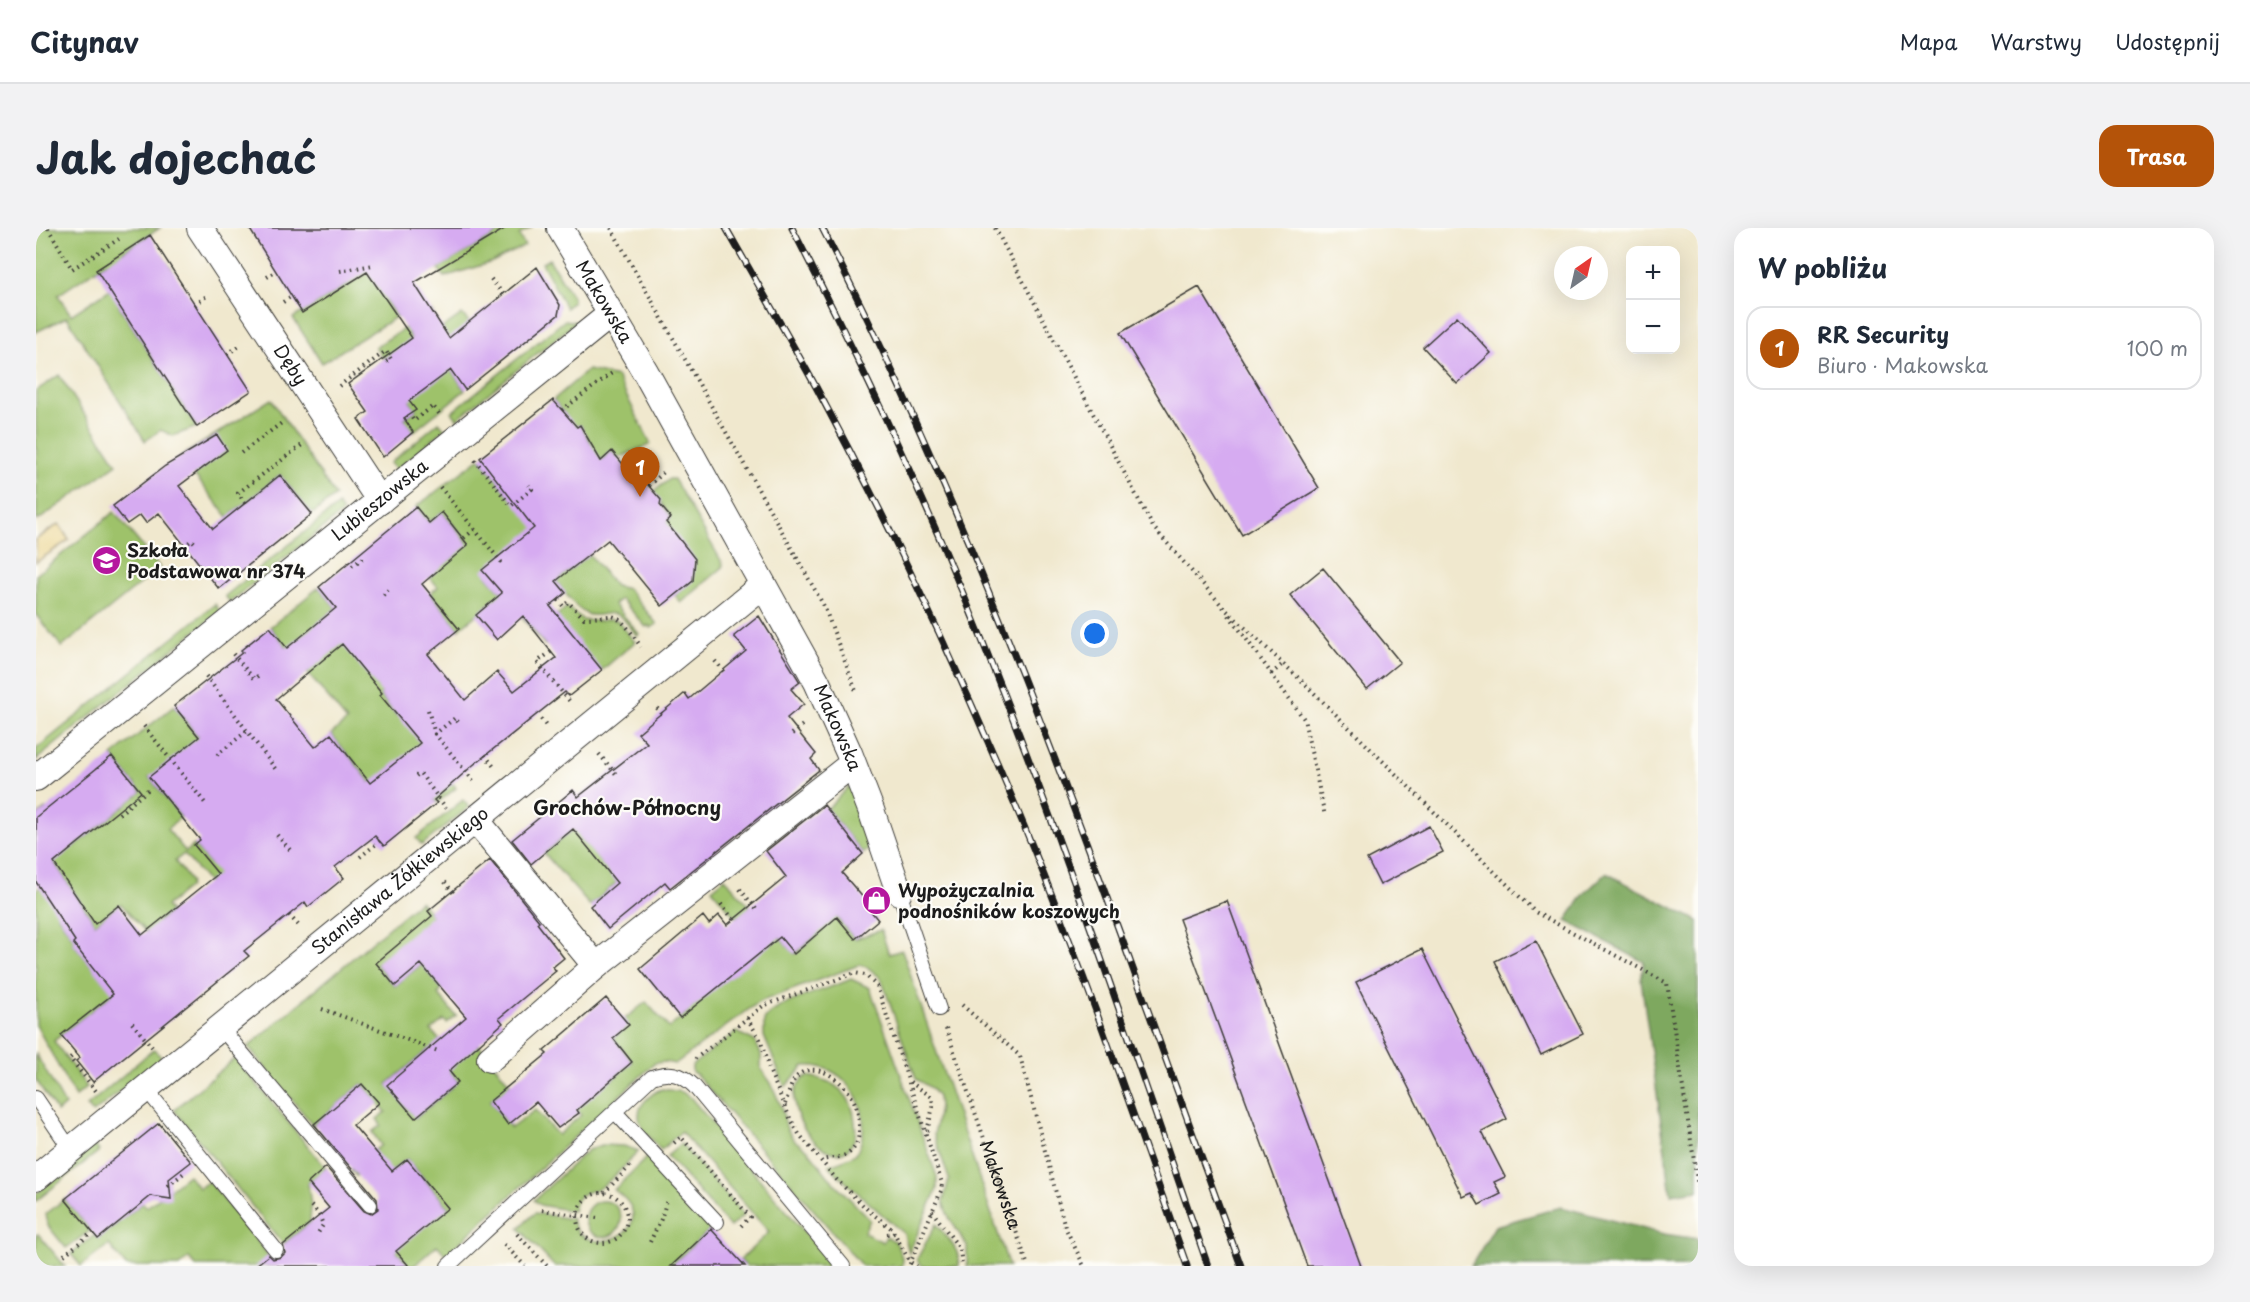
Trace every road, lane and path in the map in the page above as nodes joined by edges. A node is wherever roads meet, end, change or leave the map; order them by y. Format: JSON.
{"nodes":[{"id":1,"x":48,"y":228,"type":"edge"},
{"id":2,"x":200,"y":228,"type":"edge"},
{"id":3,"x":560,"y":228,"type":"edge"},
{"id":4,"x":995,"y":228,"type":"edge"},
{"id":5,"x":119,"y":239,"type":"dead end"},
{"id":6,"x":373,"y":264,"type":"dead end"},
{"id":7,"x":277,"y":271,"type":"dead end"},
{"id":8,"x":340,"y":271,"type":"dead end"},
{"id":9,"x":266,"y":278,"type":"dead end"},
{"id":10,"x":491,"y":279,"type":"dead end"},
{"id":11,"x":503,"y":294,"type":"dead end"},
{"id":12,"x":292,"y":296,"type":"dead end"},
{"id":13,"x":205,"y":297,"type":"dead end"},
{"id":14,"x":282,"y":303,"type":"dead end"},
{"id":15,"x":195,"y":305,"type":"dead end"},
{"id":16,"x":611,"y":314,"type":"junction"},
{"id":17,"x":238,"y":347,"type":"dead end"},
{"id":18,"x":227,"y":354,"type":"dead end"},
{"id":19,"x":386,"y":362,"type":"dead end"},
{"id":20,"x":608,"y":375,"type":"dead end"},
{"id":21,"x":337,"y":387,"type":"dead end"},
{"id":22,"x":562,"y":410,"type":"dead end"},
{"id":23,"x":437,"y":412,"type":"dead end"},
{"id":24,"x":412,"y":418,"type":"dead end"},
{"id":25,"x":283,"y":422,"type":"dead end"},
{"id":26,"x":302,"y":446,"type":"dead end"},
{"id":27,"x":241,"y":453,"type":"dead end"},
{"id":28,"x":476,"y":461,"type":"dead end"},
{"id":29,"x":659,"y":476,"type":"dead end"},
{"id":30,"x":529,"y":485,"type":"dead end"},
{"id":31,"x":649,"y":486,"type":"dead end"},
{"id":32,"x":441,"y":489,"type":"dead end"},
{"id":33,"x":380,"y":501,"type":"junction"},
{"id":34,"x":245,"y":503,"type":"dead end"},
{"id":35,"x":475,"y":529,"type":"junction"},
{"id":36,"x":464,"y":538,"type":"dead end"},
{"id":37,"x":195,"y":543,"type":"dead end"},
{"id":38,"x":179,"y":550,"type":"dead end"},
{"id":39,"x":363,"y":558,"type":"dead end"},
{"id":40,"x":350,"y":562,"type":"dead end"},
{"id":41,"x":502,"y":563,"type":"dead end"},
{"id":42,"x":763,"y":585,"type":"junction"},
{"id":43,"x":388,"y":590,"type":"dead end"},
{"id":44,"x":383,"y":595,"type":"dead end"},
{"id":45,"x":558,"y":600,"type":"dead end"},
{"id":46,"x":1224,"y":608,"type":"junction"},
{"id":47,"x":641,"y":647,"type":"dead end"},
{"id":48,"x":550,"y":651,"type":"dead end"},
{"id":49,"x":235,"y":656,"type":"dead end"},
{"id":50,"x":710,"y":656,"type":"dead end"},
{"id":51,"x":1283,"y":664,"type":"junction"},
{"id":52,"x":260,"y":674,"type":"dead end"},
{"id":53,"x":726,"y":674,"type":"dead end"},
{"id":54,"x":1271,"y":674,"type":"junction"},
{"id":55,"x":208,"y":679,"type":"dead end"},
{"id":56,"x":572,"y":705,"type":"dead end"},
{"id":57,"x":428,"y":710,"type":"dead end"},
{"id":58,"x":458,"y":722,"type":"dead end"},
{"id":59,"x":146,"y":728,"type":"dead end"},
{"id":60,"x":247,"y":731,"type":"junction"},
{"id":61,"x":435,"y":734,"type":"junction"},
{"id":62,"x":597,"y":751,"type":"dead end"},
{"id":63,"x":217,"y":755,"type":"dead end"},
{"id":64,"x":485,"y":755,"type":"dead end"},
{"id":65,"x":489,"y":760,"type":"dead end"},
{"id":66,"x":852,"y":764,"type":"junction"},
{"id":67,"x":277,"y":771,"type":"dead end"},
{"id":68,"x":616,"y":774,"type":"dead end"},
{"id":69,"x":416,"y":776,"type":"dead end"},
{"id":70,"x":470,"y":777,"type":"dead end"},
{"id":71,"x":36,"y":778,"type":"edge"},
{"id":72,"x":150,"y":789,"type":"dead end"},
{"id":73,"x":541,"y":798,"type":"dead end"},
{"id":74,"x":441,"y":800,"type":"dead end"},
{"id":75,"x":205,"y":803,"type":"dead end"},
{"id":76,"x":554,"y":813,"type":"dead end"},
{"id":77,"x":119,"y":814,"type":"dead end"},
{"id":78,"x":1324,"y":816,"type":"dead end"},
{"id":79,"x":476,"y":820,"type":"junction"},
{"id":80,"x":277,"y":835,"type":"dead end"},
{"id":81,"x":380,"y":841,"type":"dead end"},
{"id":82,"x":292,"y":852,"type":"dead end"},
{"id":83,"x":360,"y":857,"type":"dead end"},
{"id":84,"x":444,"y":881,"type":"dead end"},
{"id":85,"x":899,"y":892,"type":"joint"},
{"id":86,"x":455,"y":895,"type":"dead end"},
{"id":87,"x":289,"y":915,"type":"dead end"},
{"id":88,"x":300,"y":927,"type":"dead end"},
{"id":89,"x":596,"y":966,"type":"junction"},
{"id":90,"x":322,"y":1009,"type":"dead end"},
{"id":91,"x":939,"y":1009,"type":"joint"},
{"id":92,"x":747,"y":1018,"type":"junction"},
{"id":93,"x":132,"y":1023,"type":"dead end"},
{"id":94,"x":221,"y":1028,"type":"junction"},
{"id":95,"x":152,"y":1047,"type":"dead end"},
{"id":96,"x":438,"y":1051,"type":"dead end"},
{"id":97,"x":76,"y":1053,"type":"dead end"},
{"id":98,"x":1020,"y":1056,"type":"dead end"},
{"id":99,"x":490,"y":1059,"type":"dead end"},
{"id":100,"x":675,"y":1074,"type":"junction"},
{"id":101,"x":909,"y":1081,"type":"junction"},
{"id":102,"x":146,"y":1089,"type":"junction"},
{"id":103,"x":97,"y":1091,"type":"dead end"},
{"id":104,"x":36,"y":1098,"type":"edge"},
{"id":105,"x":785,"y":1105,"type":"junction"},
{"id":106,"x":615,"y":1112,"type":"junction"},
{"id":107,"x":926,"y":1133,"type":"junction"},
{"id":108,"x":648,"y":1148,"type":"junction"},
{"id":109,"x":71,"y":1150,"type":"junction"},
{"id":110,"x":822,"y":1160,"type":"junction"},
{"id":111,"x":668,"y":1170,"type":"junction"},
{"id":112,"x":36,"y":1178,"type":"edge"},
{"id":113,"x":1698,"y":1187,"type":"edge"},
{"id":114,"x":603,"y":1193,"type":"junction"},
{"id":115,"x":524,"y":1196,"type":"junction"},
{"id":116,"x":370,"y":1205,"type":"dead end"},
{"id":117,"x":311,"y":1206,"type":"dead end"},
{"id":118,"x":932,"y":1211,"type":"junction"},
{"id":119,"x":576,"y":1215,"type":"junction"},
{"id":120,"x":598,"y":1218,"type":"dead end"},
{"id":121,"x":717,"y":1222,"type":"dead end"},
{"id":122,"x":489,"y":1228,"type":"junction"},
{"id":123,"x":511,"y":1228,"type":"dead end"},
{"id":124,"x":93,"y":1232,"type":"dead end"},
{"id":125,"x":318,"y":1233,"type":"dead end"},
{"id":126,"x":895,"y":1233,"type":"junction"},
{"id":127,"x":887,"y":1234,"type":"dead end"},
{"id":128,"x":650,"y":1242,"type":"dead end"},
{"id":129,"x":276,"y":1250,"type":"dead end"},
{"id":130,"x":64,"y":1255,"type":"dead end"},
{"id":131,"x":910,"y":1264,"type":"edge"},
{"id":132,"x":448,"y":1266,"type":"edge"},
{"id":133,"x":525,"y":1266,"type":"edge"},
{"id":134,"x":547,"y":1266,"type":"edge"},
{"id":135,"x":843,"y":1266,"type":"edge"},
{"id":136,"x":917,"y":1266,"type":"edge"},
{"id":137,"x":962,"y":1266,"type":"edge"},
{"id":138,"x":1028,"y":1266,"type":"edge"},
{"id":139,"x":1084,"y":1266,"type":"edge"}],
"edges":[{"from":1,"to":5,"type":"path"},
{"from":2,"to":33,"type":"street","name":"Dęby"},
{"from":3,"to":16,"type":"street","name":"Makowska"},
{"from":4,"to":46,"type":"path"},
{"from":6,"to":8,"type":"path"},
{"from":7,"to":9,"type":"path"},
{"from":10,"to":11,"type":"path"},
{"from":12,"to":14,"type":"path"},
{"from":13,"to":15,"type":"path"},
{"from":16,"to":33,"type":"street","name":"Lubieszowska"},
{"from":16,"to":42,"type":"street","name":"Makowska"},
{"from":17,"to":18,"type":"path"},
{"from":19,"to":21,"type":"path"},
{"from":20,"to":22,"type":"path"},
{"from":23,"to":24,"type":"path"},
{"from":25,"to":27,"type":"path"},
{"from":26,"to":34,"type":"path"},
{"from":28,"to":30,"type":"path"},
{"from":29,"to":31,"type":"path"},
{"from":32,"to":35,"type":"path"},
{"from":33,"to":71,"type":"street","name":"Lubieszowska"},
{"from":35,"to":36,"type":"path"},
{"from":35,"to":41,"type":"path"},
{"from":37,"to":38,"type":"path"},
{"from":39,"to":40,"type":"path"},
{"from":42,"to":66,"type":"street","name":"Makowska"},
{"from":42,"to":79,"type":"street","name":"Stanisława Żółkiewskiego"},
{"from":43,"to":44,"type":"path"},
{"from":45,"to":47,"type":"path"},
{"from":46,"to":51,"type":"path"},
{"from":46,"to":54,"type":"path"},
{"from":48,"to":56,"type":"path"},
{"from":49,"to":52,"type":"path"},
{"from":50,"to":53,"type":"path"},
{"from":51,"to":54,"type":"path"},
{"from":51,"to":113,"type":"path"},
{"from":54,"to":78,"type":"path"},
{"from":55,"to":60,"type":"path"},
{"from":57,"to":61,"type":"path"},
{"from":58,"to":61,"type":"path"},
{"from":59,"to":75,"type":"path"},
{"from":60,"to":63,"type":"path"},
{"from":60,"to":67,"type":"path"},
{"from":61,"to":70,"type":"path"},
{"from":62,"to":68,"type":"path"},
{"from":64,"to":65,"type":"path"},
{"from":66,"to":85,"type":"street","name":"Makowska"},
{"from":66,"to":89,"type":"street"},
{"from":69,"to":74,"type":"path"},
{"from":72,"to":77,"type":"path"},
{"from":73,"to":76,"type":"path"},
{"from":79,"to":89,"type":"street"},
{"from":79,"to":94,"type":"street","name":"Stanisława Żółkiewskiego"},
{"from":80,"to":82,"type":"path"},
{"from":81,"to":83,"type":"path"},
{"from":84,"to":86,"type":"path"},
{"from":85,"to":91,"type":"lane","name":"Makowska"},
{"from":87,"to":88,"type":"path"},
{"from":89,"to":99,"type":"street"},
{"from":90,"to":96,"type":"path"},
{"from":91,"to":138,"type":"path","name":"Makowska"},
{"from":92,"to":100,"type":"path"},
{"from":92,"to":101,"type":"path"},
{"from":92,"to":105,"type":"path"},
{"from":93,"to":95,"type":"path"},
{"from":94,"to":102,"type":"street","name":"Stanisława Żółkiewskiego"},
{"from":94,"to":116,"type":"lane"},
{"from":97,"to":103,"type":"path"},
{"from":98,"to":139,"type":"path"},
{"from":100,"to":106,"type":"lane"},
{"from":100,"to":135,"type":"lane"},
{"from":101,"to":107,"type":"path"},
{"from":101,"to":107,"type":"path"},
{"from":102,"to":109,"type":"street","name":"Stanisława Żółkiewskiego"},
{"from":102,"to":129,"type":"lane"},
{"from":104,"to":109,"type":"lane"},
{"from":105,"to":110,"type":"path"},
{"from":105,"to":110,"type":"path"},
{"from":106,"to":108,"type":"lane"},
{"from":106,"to":115,"type":"lane"},
{"from":107,"to":118,"type":"path"},
{"from":108,"to":111,"type":"lane"},
{"from":108,"to":114,"type":"path"},
{"from":109,"to":112,"type":"street","name":"Stanisława Żółkiewskiego"},
{"from":110,"to":126,"type":"path"},
{"from":111,"to":121,"type":"lane"},
{"from":111,"to":128,"type":"path"},
{"from":114,"to":119,"type":"path"},
{"from":114,"to":119,"type":"path"},
{"from":115,"to":119,"type":"path"},
{"from":115,"to":122,"type":"lane"},
{"from":117,"to":125,"type":"path"},
{"from":118,"to":131,"type":"path"},
{"from":118,"to":137,"type":"path"},
{"from":119,"to":120,"type":"path"},
{"from":122,"to":132,"type":"lane"},
{"from":122,"to":133,"type":"path"},
{"from":123,"to":134,"type":"path"},
{"from":124,"to":130,"type":"path"},
{"from":126,"to":127,"type":"path"},
{"from":126,"to":131,"type":"path"},
{"from":131,"to":136,"type":"path"}]}
